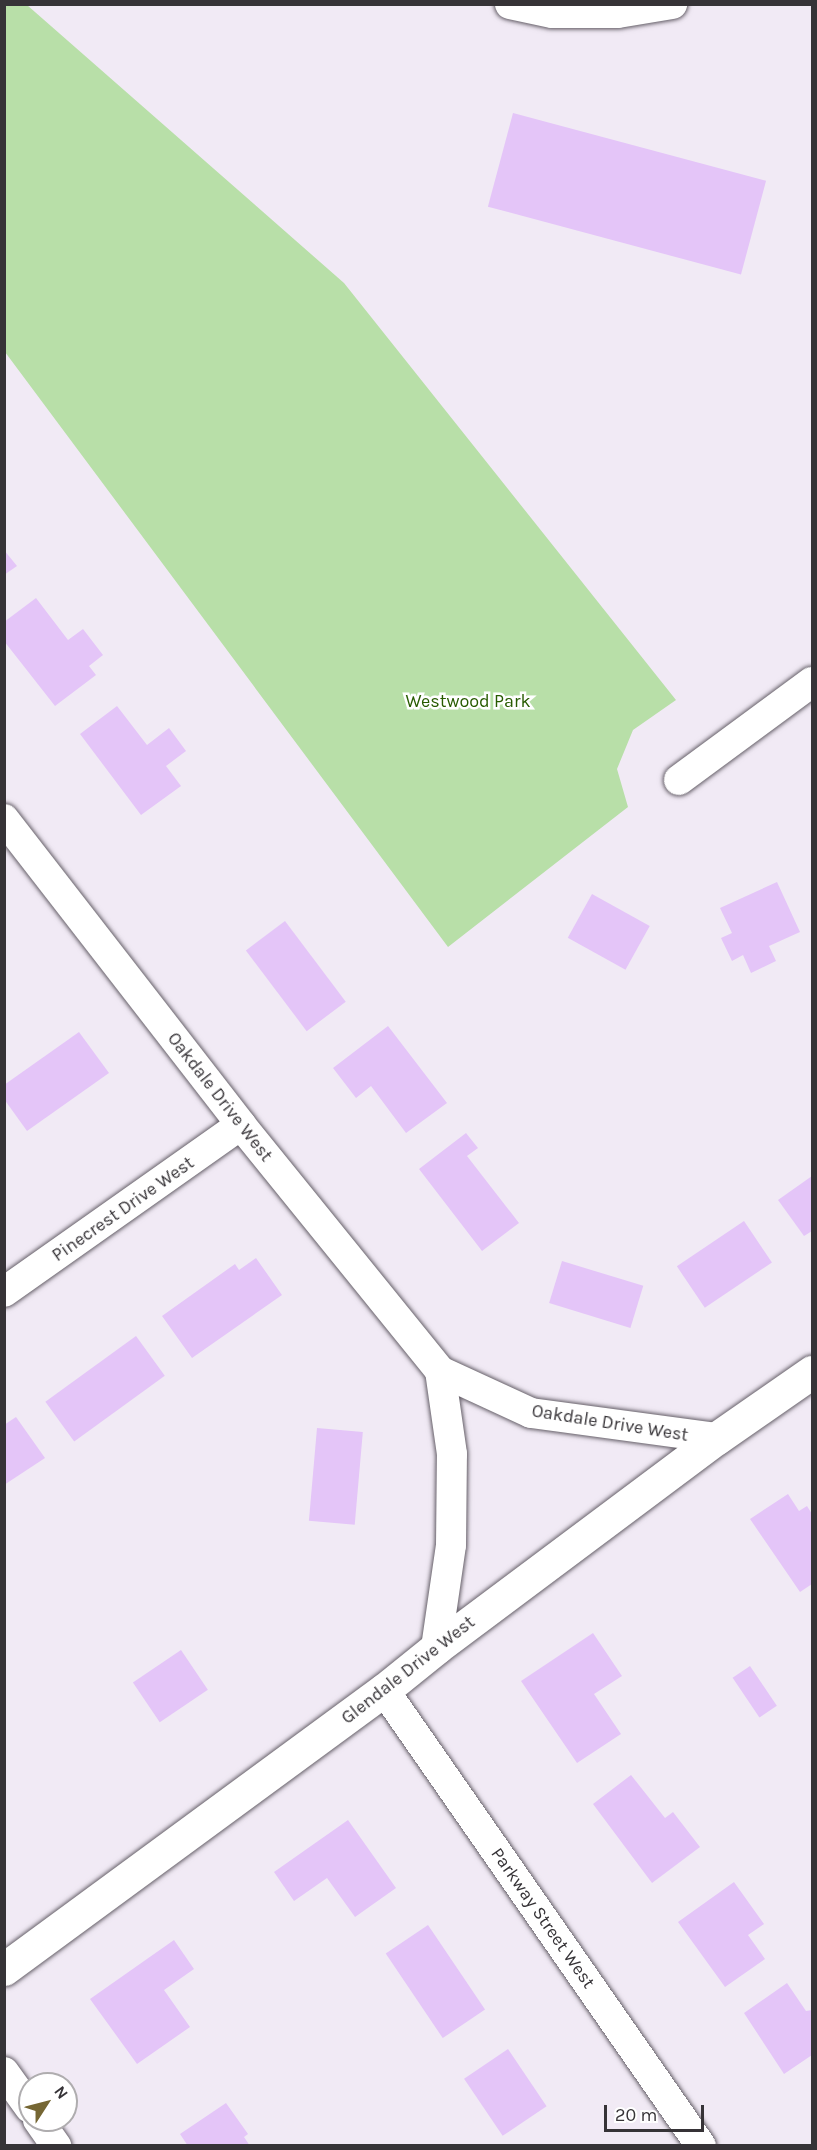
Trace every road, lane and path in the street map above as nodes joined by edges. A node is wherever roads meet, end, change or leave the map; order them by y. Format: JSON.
{"nodes":[{"id":1,"x":510,"y":4,"type":"edge"},
{"id":2,"x":672,"y":4,"type":"edge"},
{"id":3,"x":813,"y":682,"type":"edge"},
{"id":4,"x":679,"y":780,"type":"dead end"},
{"id":5,"x":4,"y":819,"type":"edge"},
{"id":6,"x":241,"y":1125,"type":"junction"},
{"id":7,"x":4,"y":1292,"type":"edge"},
{"id":8,"x":440,"y":1371,"type":"junction"},
{"id":9,"x":813,"y":1372,"type":"edge"},
{"id":10,"x":717,"y":1438,"type":"junction"},
{"id":11,"x":436,"y":1648,"type":"junction"},
{"id":12,"x":384,"y":1690,"type":"junction"},
{"id":13,"x":4,"y":1969,"type":"edge"},
{"id":14,"x":4,"y":2072,"type":"edge"},
{"id":15,"x":18,"y":2091,"type":"edge"},
{"id":16,"x":47,"y":2132,"type":"edge"},
{"id":17,"x":56,"y":2145,"type":"edge"},
{"id":18,"x":701,"y":2145,"type":"edge"}],
"edges":[{"from":1,"to":2,"type":"street"},
{"from":3,"to":4,"type":"street"},
{"from":5,"to":6,"type":"street","name":"Oakdale Drive West"},
{"from":6,"to":7,"type":"street","name":"Pinecrest Drive West"},
{"from":6,"to":8,"type":"street","name":"Oakdale Drive West"},
{"from":8,"to":10,"type":"street","name":"Oakdale Drive West"},
{"from":8,"to":11,"type":"street"},
{"from":9,"to":10,"type":"street","name":"Glendale Drive West"},
{"from":10,"to":11,"type":"street","name":"Glendale Drive West"},
{"from":11,"to":12,"type":"street","name":"Glendale Drive West"},
{"from":12,"to":13,"type":"street","name":"Glendale Drive West"},
{"from":12,"to":18,"type":"street","name":"Parkway Street West"},
{"from":14,"to":15,"type":"street"},
{"from":16,"to":17,"type":"street"}]}
